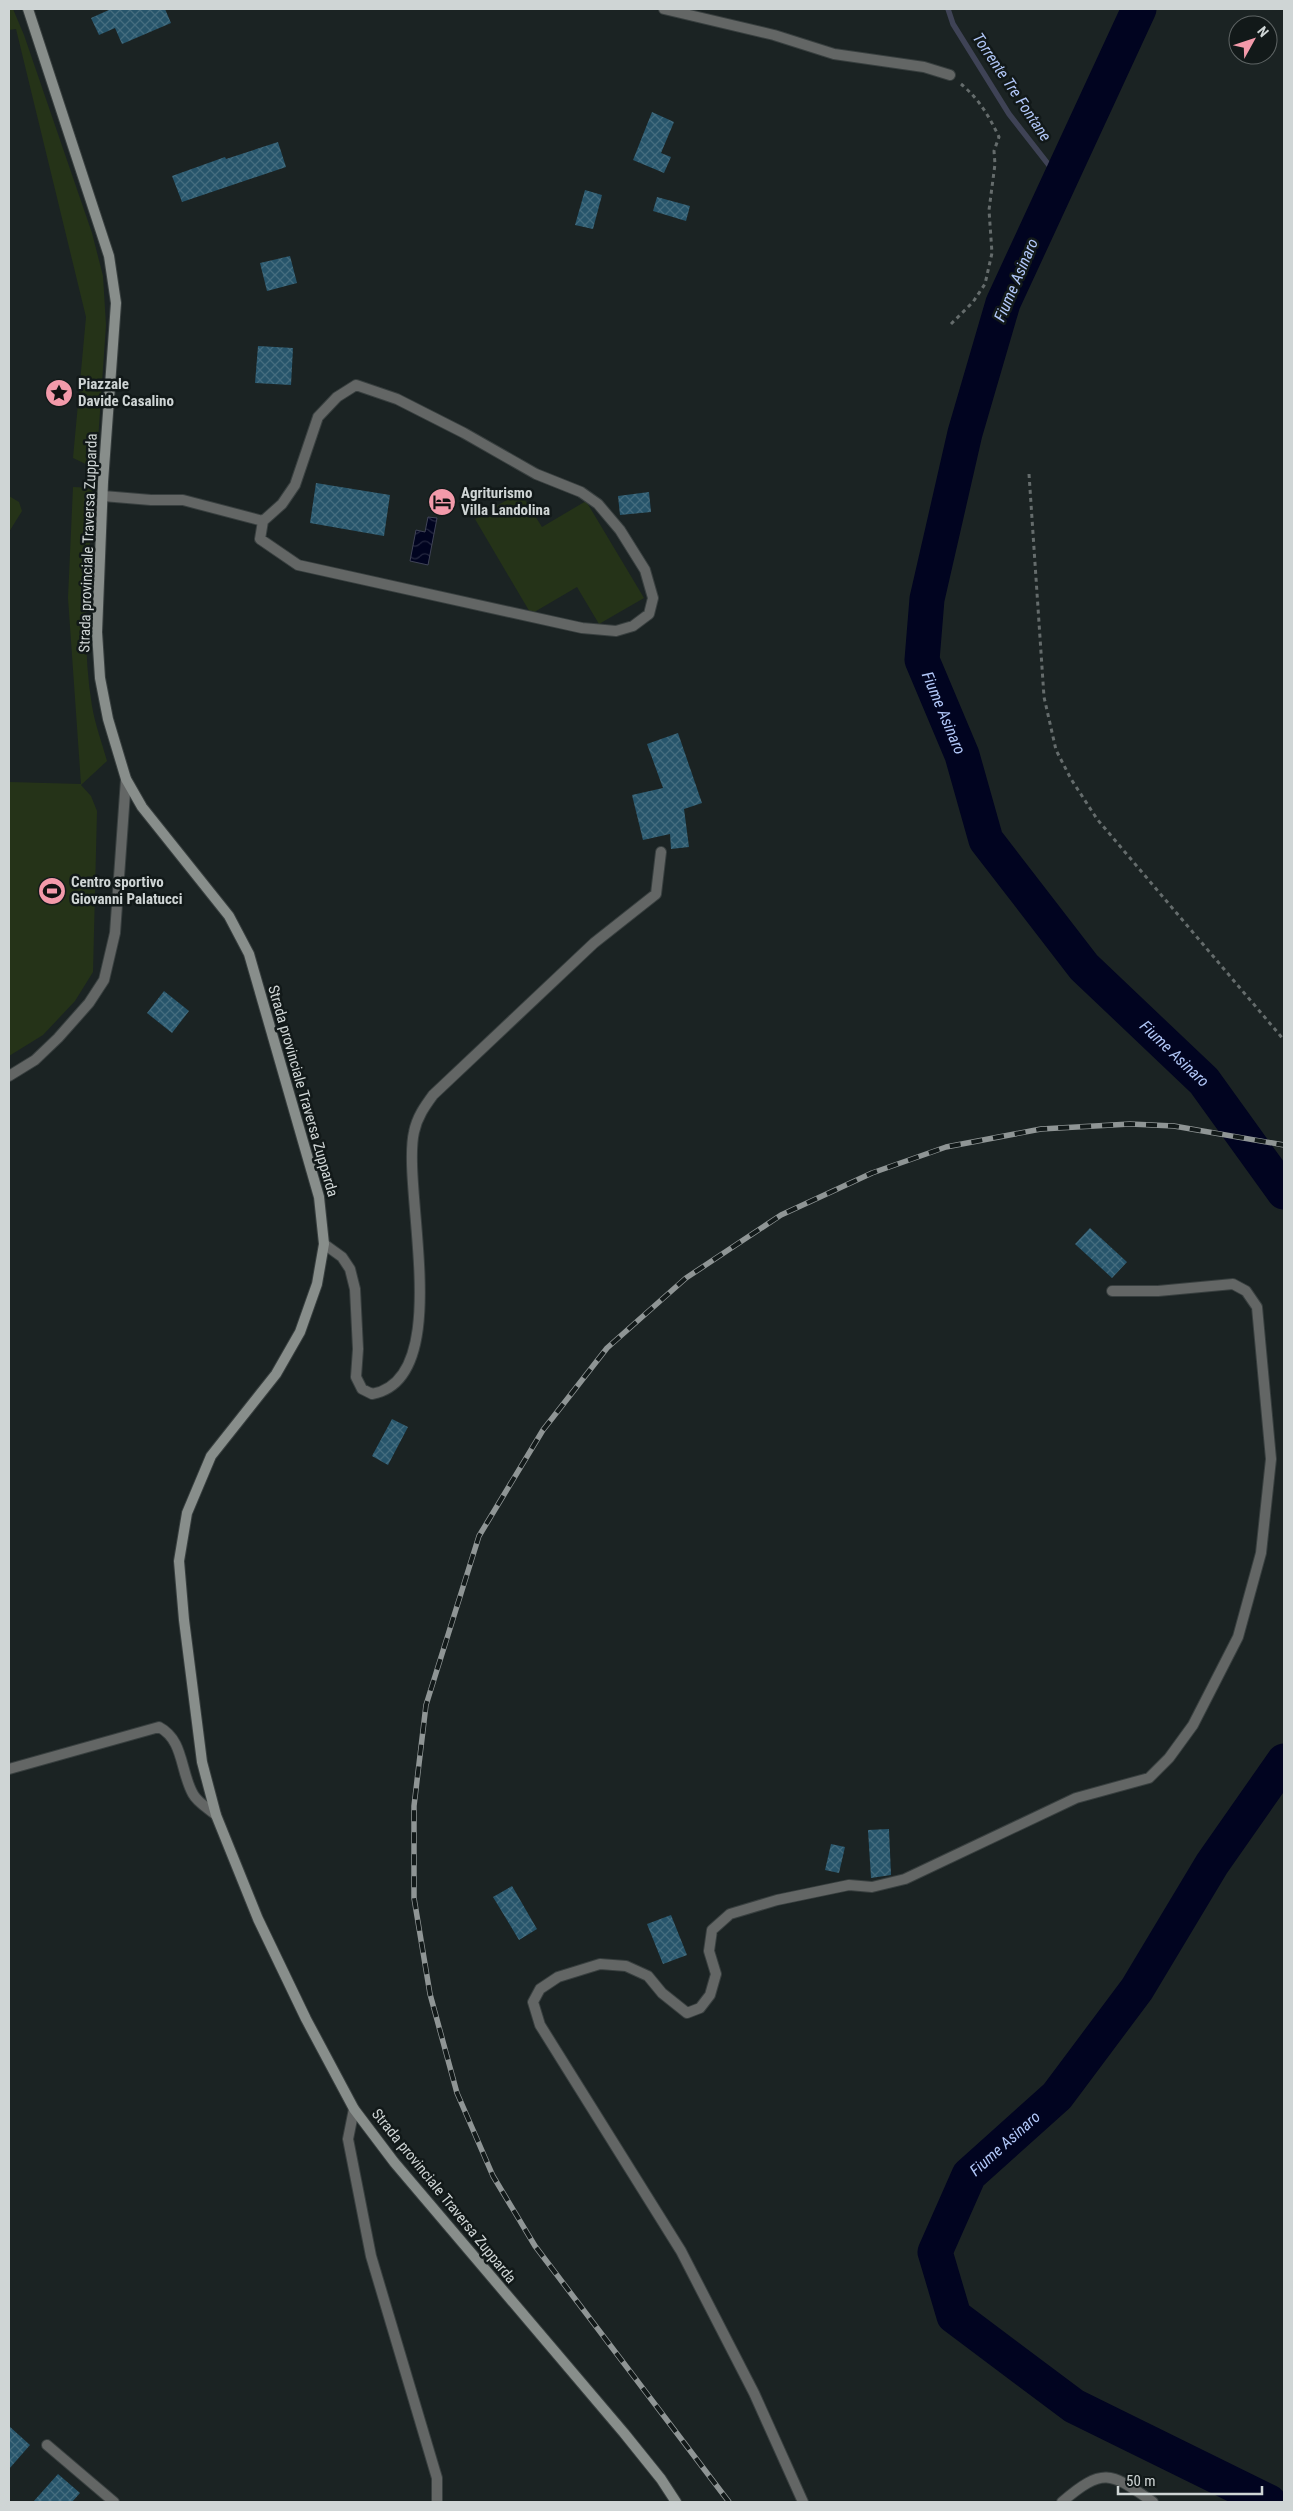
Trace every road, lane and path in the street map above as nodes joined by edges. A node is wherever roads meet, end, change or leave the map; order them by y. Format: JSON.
{"nodes":[{"id":1,"x":28,"y":9,"type":"edge"},
{"id":2,"x":664,"y":9,"type":"edge"},
{"id":3,"x":950,"y":74,"type":"joint"},
{"id":4,"x":951,"y":324,"type":"dead end"},
{"id":5,"x":1029,"y":474,"type":"dead end"},
{"id":6,"x":103,"y":496,"type":"junction"},
{"id":7,"x":263,"y":521,"type":"junction"},
{"id":8,"x":126,"y":779,"type":"junction"},
{"id":9,"x":662,"y":852,"type":"dead end"},
{"id":10,"x":1284,"y":1040,"type":"edge"},
{"id":11,"x":9,"y":1076,"type":"edge"},
{"id":12,"x":324,"y":1244,"type":"junction"},
{"id":13,"x":1112,"y":1291,"type":"dead end"},
{"id":14,"x":9,"y":1769,"type":"edge"},
{"id":15,"x":216,"y":1815,"type":"junction"},
{"id":16,"x":354,"y":2109,"type":"junction"},
{"id":17,"x":47,"y":2445,"type":"dead end"},
{"id":18,"x":114,"y":2502,"type":"edge"},
{"id":19,"x":437,"y":2502,"type":"edge"},
{"id":20,"x":676,"y":2502,"type":"edge"},
{"id":21,"x":803,"y":2502,"type":"edge"},
{"id":22,"x":1062,"y":2502,"type":"edge"},
{"id":23,"x":1153,"y":2502,"type":"edge"}],
"edges":[{"from":1,"to":6,"type":"main road","name":"Strada provinciale Traversa Zupparda"},
{"from":2,"to":3,"type":"street"},
{"from":3,"to":4,"type":"path"},
{"from":5,"to":10,"type":"path"},
{"from":6,"to":7,"type":"street"},
{"from":6,"to":8,"type":"main road","name":"Strada provinciale Traversa Zupparda"},
{"from":7,"to":7,"type":"street"},
{"from":8,"to":11,"type":"street"},
{"from":8,"to":12,"type":"main road","name":"Strada provinciale Traversa Zupparda"},
{"from":9,"to":12,"type":"street"},
{"from":12,"to":15,"type":"main road","name":"Strada provinciale Traversa Zupparda"},
{"from":13,"to":21,"type":"street"},
{"from":14,"to":15,"type":"street"},
{"from":15,"to":16,"type":"main road","name":"Strada provinciale Traversa Zupparda"},
{"from":16,"to":19,"type":"street"},
{"from":16,"to":20,"type":"main road","name":"Strada provinciale Traversa Zupparda"},
{"from":17,"to":18,"type":"street"},
{"from":22,"to":23,"type":"street"}]}
